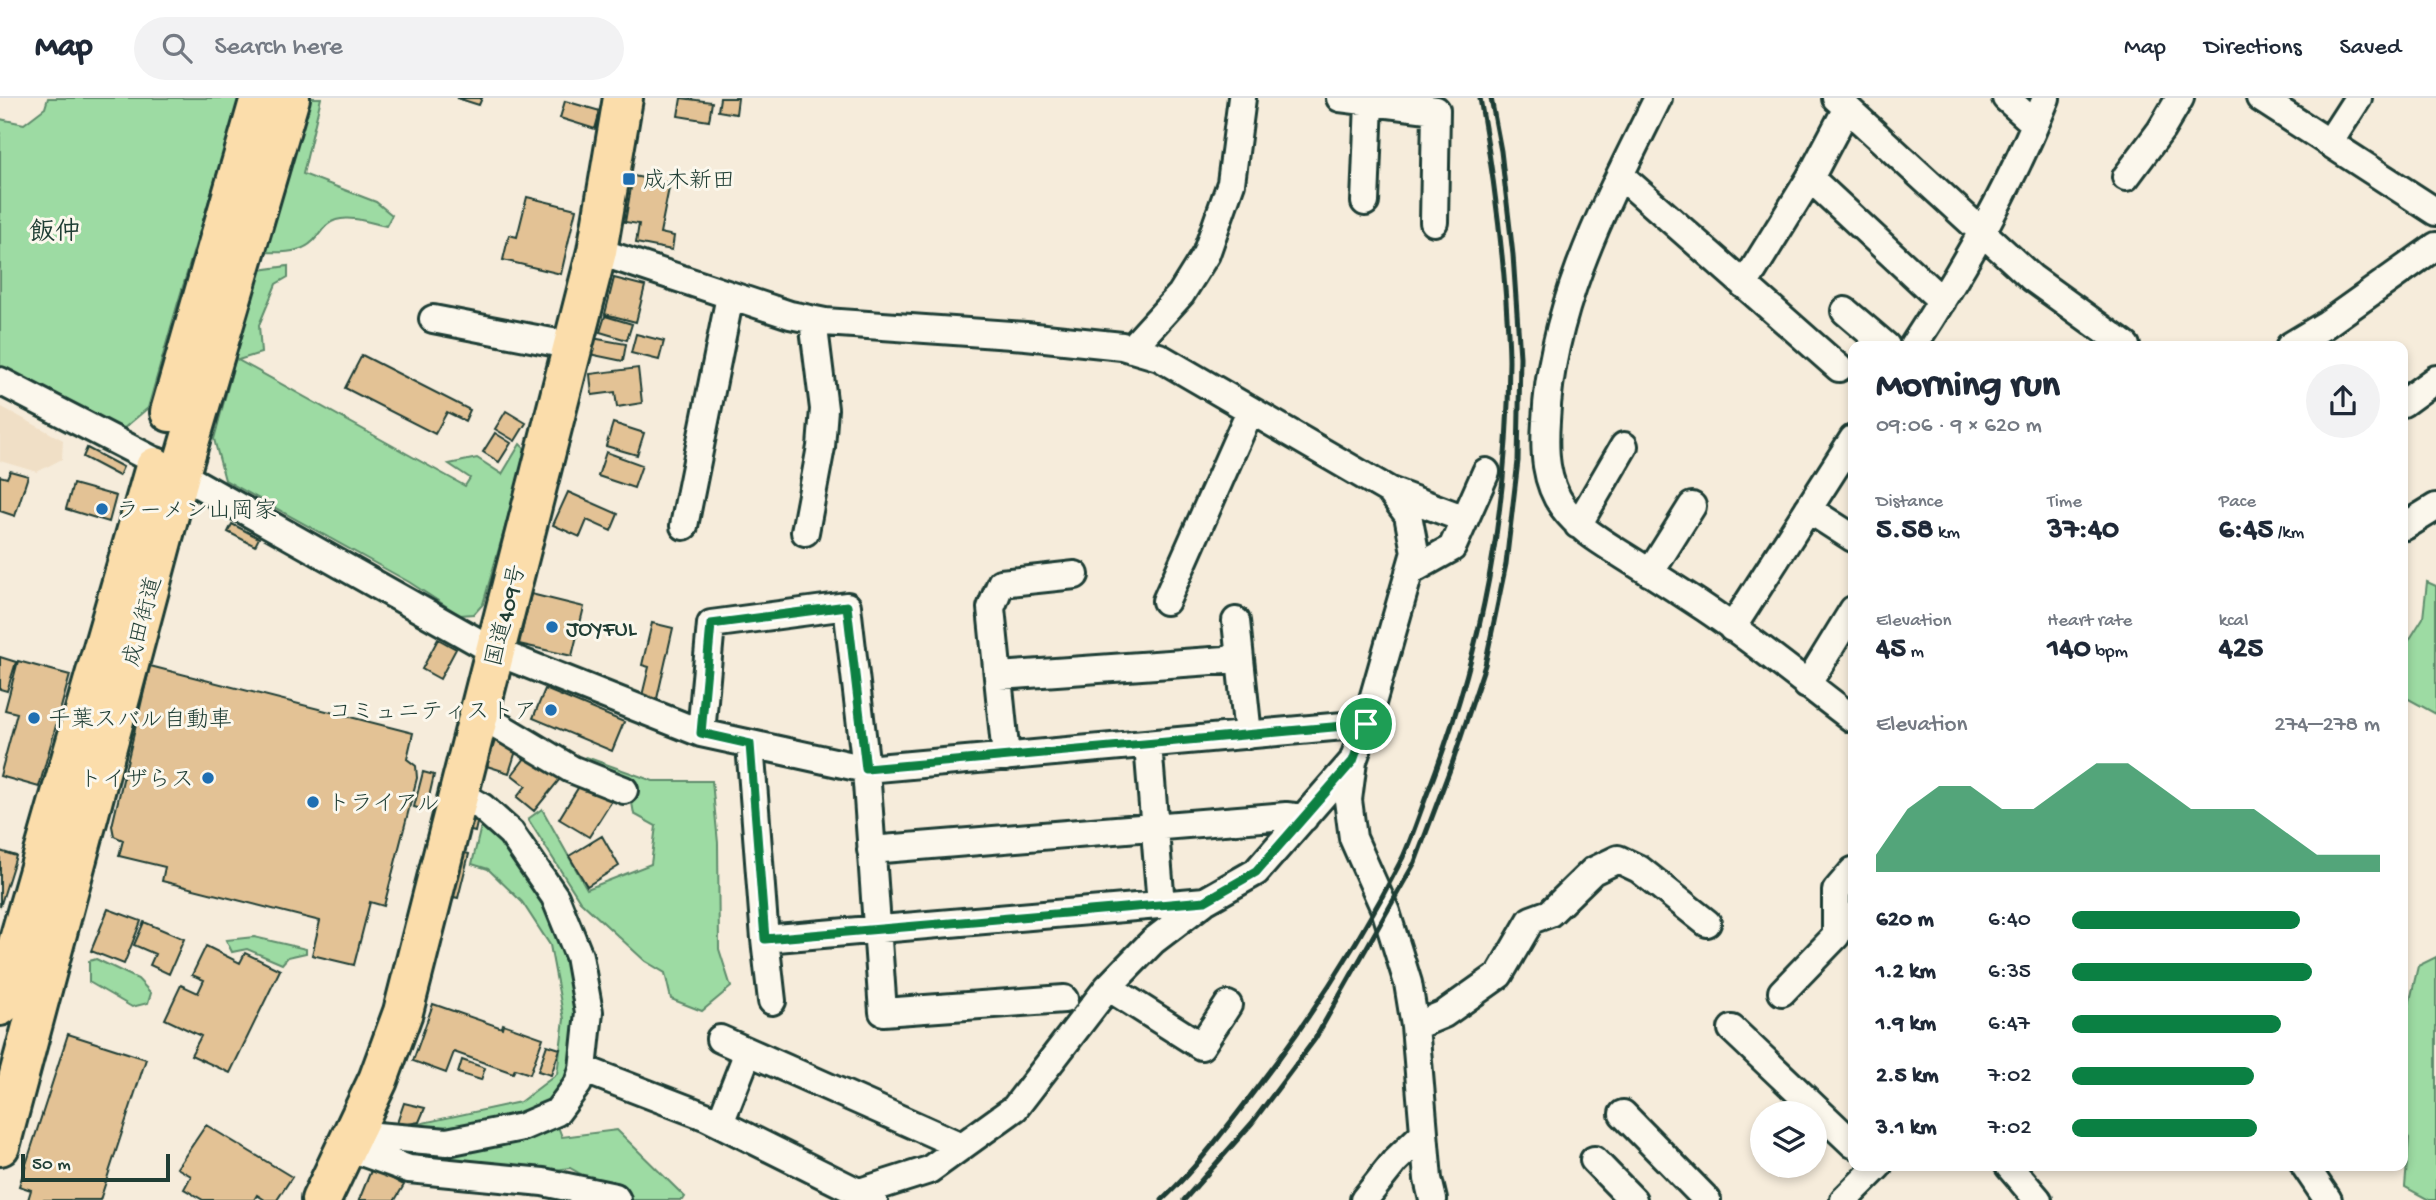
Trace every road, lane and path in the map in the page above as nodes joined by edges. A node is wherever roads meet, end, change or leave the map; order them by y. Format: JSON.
{"nodes":[{"id":1,"x":260,"y":98,"type":"edge"},
{"id":2,"x":290,"y":98,"type":"edge"},
{"id":3,"x":624,"y":98,"type":"edge"},
{"id":4,"x":1242,"y":98,"type":"edge"},
{"id":5,"x":1340,"y":98,"type":"edge"},
{"id":6,"x":1658,"y":98,"type":"edge"},
{"id":7,"x":2006,"y":98,"type":"edge"},
{"id":8,"x":2046,"y":98,"type":"edge"},
{"id":9,"x":2180,"y":98,"type":"edge"},
{"id":10,"x":2260,"y":98,"type":"edge"},
{"id":11,"x":2358,"y":98,"type":"edge"},
{"id":12,"x":1368,"y":102,"type":"junction"},
{"id":13,"x":1842,"y":103,"type":"edge"},
{"id":14,"x":2035,"y":124,"type":"junction"},
{"id":15,"x":2329,"y":143,"type":"junction"},
{"id":16,"x":1620,"y":175,"type":"junction"},
{"id":17,"x":2126,"y":177,"type":"dead end"},
{"id":18,"x":1810,"y":178,"type":"junction"},
{"id":19,"x":1365,"y":202,"type":"dead end"},
{"id":20,"x":2436,"y":212,"type":"edge"},
{"id":21,"x":1434,"y":222,"type":"dead end"},
{"id":22,"x":1982,"y":233,"type":"junction"},
{"id":23,"x":2436,"y":246,"type":"edge"},
{"id":24,"x":597,"y":251,"type":"junction"},
{"id":25,"x":1744,"y":285,"type":"junction"},
{"id":26,"x":730,"y":296,"type":"junction"},
{"id":27,"x":1942,"y":301,"type":"junction"},
{"id":28,"x":1845,"y":311,"type":"dead end"},
{"id":29,"x":433,"y":319,"type":"dead end"},
{"id":30,"x":813,"y":320,"type":"junction"},
{"id":31,"x":1880,"y":341,"type":"edge"},
{"id":32,"x":1916,"y":341,"type":"edge"},
{"id":33,"x":2119,"y":341,"type":"edge"},
{"id":34,"x":2298,"y":341,"type":"edge"},
{"id":35,"x":573,"y":346,"type":"junction"},
{"id":36,"x":1131,"y":349,"type":"junction"},
{"id":37,"x":1839,"y":368,"type":"dead end"},
{"id":38,"x":2436,"y":379,"type":"edge"},
{"id":39,"x":0,"y":381,"type":"edge"},
{"id":40,"x":2408,"y":399,"type":"edge"},
{"id":41,"x":1250,"y":411,"type":"junction"},
{"id":42,"x":1624,"y":446,"type":"dead end"},
{"id":43,"x":1848,"y":447,"type":"edge"},
{"id":44,"x":168,"y":468,"type":"junction"},
{"id":45,"x":1486,"y":472,"type":"dead end"},
{"id":46,"x":1390,"y":491,"type":"junction"},
{"id":47,"x":1692,"y":506,"type":"dead end"},
{"id":48,"x":2436,"y":507,"type":"edge"},
{"id":49,"x":1808,"y":509,"type":"junction"},
{"id":50,"x":1465,"y":519,"type":"junction"},
{"id":51,"x":2408,"y":524,"type":"edge"},
{"id":52,"x":1578,"y":525,"type":"junction"},
{"id":53,"x":684,"y":526,"type":"dead end"},
{"id":54,"x":805,"y":531,"type":"dead end"},
{"id":55,"x":1848,"y":535,"type":"edge"},
{"id":56,"x":1409,"y":572,"type":"junction"},
{"id":57,"x":1650,"y":573,"type":"junction"},
{"id":58,"x":1075,"y":575,"type":"dead end"},
{"id":59,"x":1166,"y":601,"type":"dead end"},
{"id":60,"x":1848,"y":618,"type":"edge"},
{"id":61,"x":1236,"y":621,"type":"dead end"},
{"id":62,"x":1732,"y":628,"type":"junction"},
{"id":63,"x":494,"y":651,"type":"junction"},
{"id":64,"x":1240,"y":659,"type":"junction"},
{"id":65,"x":999,"y":676,"type":"junction"},
{"id":66,"x":1807,"y":685,"type":"junction"},
{"id":67,"x":479,"y":714,"type":"junction"},
{"id":68,"x":1848,"y":715,"type":"edge"},
{"id":69,"x":1366,"y":724,"type":"junction"},
{"id":70,"x":701,"y":733,"type":"junction"},
{"id":71,"x":1248,"y":735,"type":"junction"},
{"id":72,"x":750,"y":744,"type":"junction"},
{"id":73,"x":1148,"y":744,"type":"junction"},
{"id":74,"x":1006,"y":757,"type":"junction"},
{"id":75,"x":1353,"y":761,"type":"junction"},
{"id":76,"x":866,"y":769,"type":"junction"},
{"id":77,"x":624,"y":790,"type":"dead end"},
{"id":78,"x":459,"y":794,"type":"junction"},
{"id":79,"x":1304,"y":818,"type":"junction"},
{"id":80,"x":1156,"y":828,"type":"junction"},
{"id":81,"x":871,"y":850,"type":"junction"},
{"id":82,"x":1848,"y":877,"type":"edge"},
{"id":83,"x":1205,"y":901,"type":"junction"},
{"id":84,"x":1161,"y":905,"type":"junction"},
{"id":85,"x":1707,"y":923,"type":"dead end"},
{"id":86,"x":877,"y":931,"type":"junction"},
{"id":87,"x":765,"y":939,"type":"junction"},
{"id":88,"x":1108,"y":987,"type":"junction"},
{"id":89,"x":1782,"y":992,"type":"dead end"},
{"id":90,"x":1064,"y":999,"type":"dead end"},
{"id":91,"x":772,"y":1001,"type":"dead end"},
{"id":92,"x":1228,"y":1005,"type":"dead end"},
{"id":93,"x":0,"y":1006,"type":"edge"},
{"id":94,"x":1415,"y":1026,"type":"junction"},
{"id":95,"x":1732,"y":1029,"type":"dead end"},
{"id":96,"x":720,"y":1039,"type":"dead end"},
{"id":97,"x":748,"y":1052,"type":"junction"},
{"id":98,"x":583,"y":1069,"type":"junction"},
{"id":99,"x":1623,"y":1114,"type":"dead end"},
{"id":100,"x":720,"y":1123,"type":"junction"},
{"id":101,"x":1424,"y":1133,"type":"junction"},
{"id":102,"x":1848,"y":1139,"type":"edge"},
{"id":103,"x":350,"y":1141,"type":"junction"},
{"id":104,"x":0,"y":1146,"type":"edge"},
{"id":105,"x":961,"y":1146,"type":"junction"},
{"id":106,"x":1594,"y":1160,"type":"dead end"},
{"id":107,"x":1872,"y":1171,"type":"edge"},
{"id":108,"x":2013,"y":1171,"type":"edge"},
{"id":109,"x":2309,"y":1171,"type":"edge"},
{"id":110,"x":867,"y":1196,"type":"edge"},
{"id":111,"x":321,"y":1200,"type":"edge"},
{"id":112,"x":617,"y":1200,"type":"edge"},
{"id":113,"x":1364,"y":1200,"type":"edge"},
{"id":114,"x":1433,"y":1200,"type":"edge"},
{"id":115,"x":1633,"y":1200,"type":"edge"},
{"id":116,"x":1707,"y":1200,"type":"edge"},
{"id":117,"x":1844,"y":1200,"type":"edge"},
{"id":118,"x":2038,"y":1200,"type":"edge"},
{"id":119,"x":2329,"y":1200,"type":"edge"}],
"edges":[{"from":1,"to":44,"type":"highway","name":"成田街道"},
{"from":2,"to":44,"type":"highway","name":"成田街道"},
{"from":3,"to":24,"type":"highway","name":"国道409号"},
{"from":4,"to":36,"type":"street"},
{"from":5,"to":12,"type":"street"},
{"from":6,"to":16,"type":"street"},
{"from":7,"to":14,"type":"street"},
{"from":8,"to":14,"type":"street"},
{"from":9,"to":17,"type":"street"},
{"from":10,"to":15,"type":"street"},
{"from":11,"to":15,"type":"street"},
{"from":12,"to":19,"type":"street"},
{"from":12,"to":21,"type":"street"},
{"from":13,"to":18,"type":"street"},
{"from":13,"to":22,"type":"street"},
{"from":14,"to":22,"type":"street"},
{"from":15,"to":20,"type":"street"},
{"from":16,"to":25,"type":"street"},
{"from":16,"to":52,"type":"street"},
{"from":18,"to":25,"type":"street"},
{"from":18,"to":27,"type":"street"},
{"from":22,"to":27,"type":"street"},
{"from":22,"to":33,"type":"street"},
{"from":23,"to":34,"type":"street"},
{"from":24,"to":26,"type":"street"},
{"from":24,"to":35,"type":"highway","name":"国道409号"},
{"from":25,"to":37,"type":"street"},
{"from":26,"to":30,"type":"street"},
{"from":26,"to":53,"type":"street"},
{"from":27,"to":32,"type":"street"},
{"from":28,"to":31,"type":"street"},
{"from":29,"to":35,"type":"street"},
{"from":30,"to":36,"type":"street"},
{"from":30,"to":54,"type":"street"},
{"from":35,"to":63,"type":"highway","name":"国道409号"},
{"from":36,"to":41,"type":"street"},
{"from":38,"to":40,"type":"street"},
{"from":39,"to":44,"type":"street"},
{"from":41,"to":46,"type":"street"},
{"from":41,"to":59,"type":"street"},
{"from":42,"to":52,"type":"street"},
{"from":43,"to":49,"type":"street"},
{"from":44,"to":63,"type":"street"},
{"from":44,"to":93,"type":"highway","name":"成田街道"},
{"from":44,"to":104,"type":"highway","name":"成田街道"},
{"from":45,"to":50,"type":"street"},
{"from":46,"to":50,"type":"street"},
{"from":46,"to":56,"type":"street"},
{"from":47,"to":57,"type":"street"},
{"from":48,"to":51,"type":"street"},
{"from":49,"to":55,"type":"street"},
{"from":49,"to":62,"type":"street"},
{"from":50,"to":56,"type":"street"},
{"from":52,"to":57,"type":"street"},
{"from":56,"to":69,"type":"street"},
{"from":57,"to":62,"type":"street"},
{"from":58,"to":65,"type":"street"},
{"from":60,"to":66,"type":"street"},
{"from":61,"to":64,"type":"street"},
{"from":62,"to":66,"type":"street"},
{"from":63,"to":67,"type":"highway","name":"国道409号"},
{"from":63,"to":70,"type":"street"},
{"from":64,"to":65,"type":"street"},
{"from":64,"to":71,"type":"street"},
{"from":65,"to":74,"type":"street"},
{"from":66,"to":68,"type":"street"},
{"from":67,"to":77,"type":"street"},
{"from":67,"to":78,"type":"highway","name":"国道409号"},
{"from":69,"to":71,"type":"street"},
{"from":69,"to":75,"type":"street"},
{"from":70,"to":72,"type":"street"},
{"from":70,"to":76,"type":"street"},
{"from":71,"to":73,"type":"street"},
{"from":72,"to":76,"type":"street"},
{"from":72,"to":87,"type":"street"},
{"from":73,"to":74,"type":"street"},
{"from":73,"to":80,"type":"street"},
{"from":74,"to":76,"type":"street"},
{"from":75,"to":79,"type":"street"},
{"from":75,"to":94,"type":"street"},
{"from":76,"to":81,"type":"street"},
{"from":78,"to":98,"type":"street"},
{"from":78,"to":103,"type":"highway","name":"国道409号"},
{"from":79,"to":80,"type":"street"},
{"from":79,"to":83,"type":"street"},
{"from":80,"to":81,"type":"street"},
{"from":80,"to":84,"type":"street"},
{"from":81,"to":86,"type":"street"},
{"from":82,"to":89,"type":"street"},
{"from":83,"to":84,"type":"street"},
{"from":83,"to":88,"type":"street"},
{"from":84,"to":86,"type":"street"},
{"from":85,"to":94,"type":"street"},
{"from":86,"to":87,"type":"street"},
{"from":86,"to":90,"type":"street"},
{"from":87,"to":91,"type":"street"},
{"from":88,"to":92,"type":"street"},
{"from":88,"to":105,"type":"street"},
{"from":94,"to":101,"type":"street"},
{"from":95,"to":102,"type":"street"},
{"from":96,"to":97,"type":"street"},
{"from":97,"to":100,"type":"street"},
{"from":97,"to":105,"type":"street"},
{"from":98,"to":100,"type":"street"},
{"from":98,"to":103,"type":"street"},
{"from":99,"to":116,"type":"street"},
{"from":100,"to":110,"type":"street"},
{"from":101,"to":113,"type":"street"},
{"from":101,"to":114,"type":"street"},
{"from":103,"to":111,"type":"highway","name":"国道409号"},
{"from":103,"to":112,"type":"street"},
{"from":105,"to":110,"type":"street"},
{"from":106,"to":115,"type":"street"},
{"from":107,"to":117,"type":"street"},
{"from":108,"to":118,"type":"street"},
{"from":109,"to":119,"type":"street"}]}
